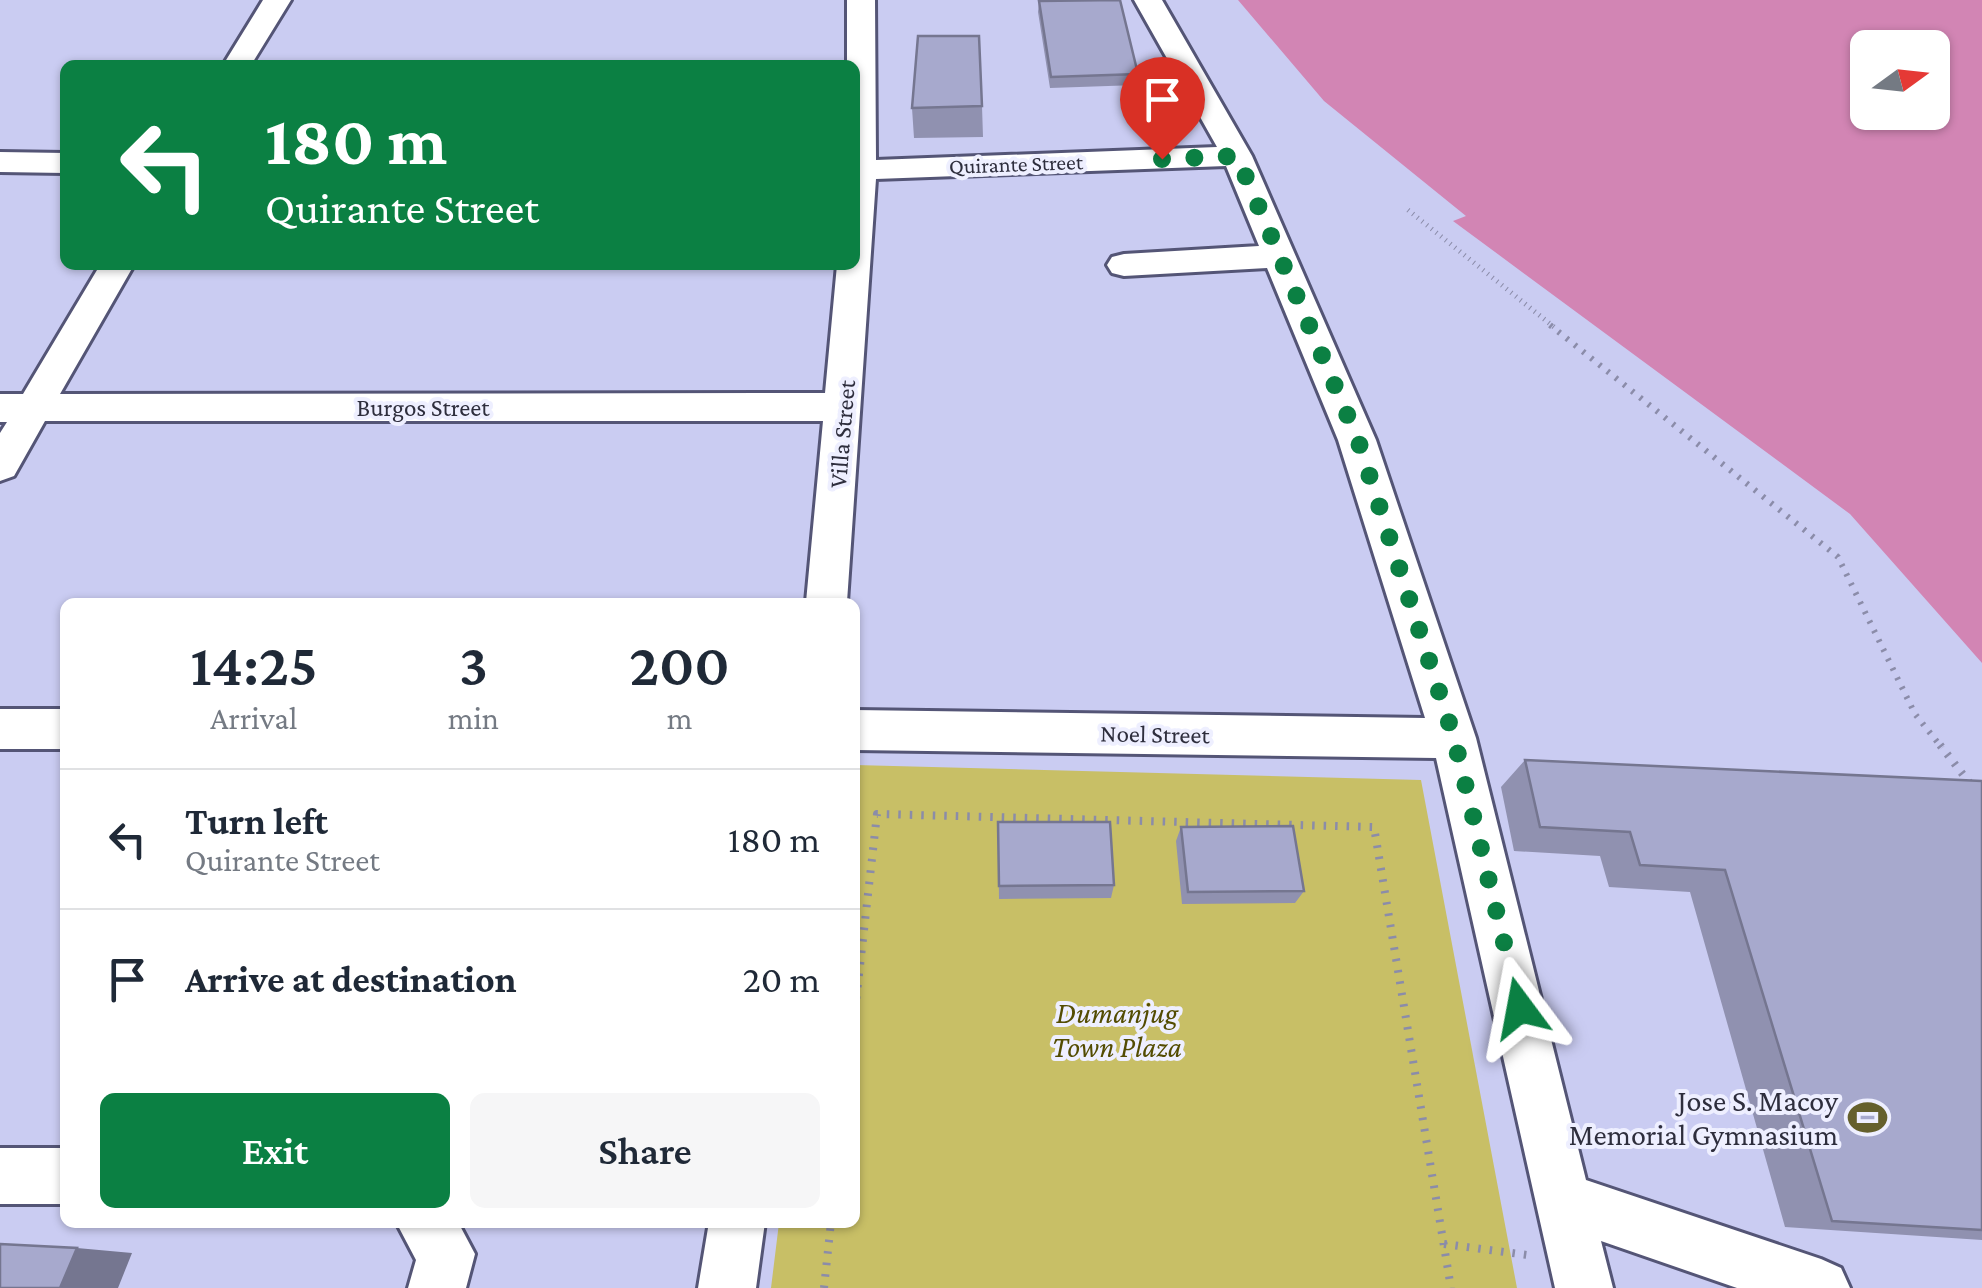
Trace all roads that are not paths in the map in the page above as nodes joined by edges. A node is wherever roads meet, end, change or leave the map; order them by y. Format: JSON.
{"nodes":[{"id":1,"x":277,"y":0,"type":"edge"},
{"id":2,"x":861,"y":0,"type":"edge"},
{"id":3,"x":1148,"y":0,"type":"edge"},
{"id":4,"x":239,"y":60,"type":"edge"},
{"id":5,"x":860,"y":60,"type":"edge"},
{"id":6,"x":1237,"y":156,"type":"junction"},
{"id":7,"x":0,"y":162,"type":"edge"},
{"id":8,"x":60,"y":163,"type":"edge"},
{"id":9,"x":860,"y":170,"type":"edge"},
{"id":10,"x":1279,"y":256,"type":"junction"},
{"id":11,"x":1124,"y":265,"type":"dead end"},
{"id":12,"x":114,"y":270,"type":"edge"},
{"id":13,"x":854,"y":270,"type":"edge"},
{"id":14,"x":18,"y":407,"type":"edge"},
{"id":15,"x":845,"y":407,"type":"junction"},
{"id":16,"x":0,"y":466,"type":"edge"},
{"id":17,"x":827,"y":598,"type":"edge"},
{"id":18,"x":0,"y":728,"type":"edge"},
{"id":19,"x":60,"y":729,"type":"edge"},
{"id":20,"x":860,"y":730,"type":"edge"},
{"id":21,"x":1454,"y":738,"type":"junction"},
{"id":22,"x":0,"y":1176,"type":"edge"},
{"id":23,"x":60,"y":1176,"type":"edge"},
{"id":24,"x":1566,"y":1201,"type":"junction"},
{"id":25,"x":428,"y":1228,"type":"edge"},
{"id":26,"x":737,"y":1228,"type":"edge"},
{"id":27,"x":436,"y":1288,"type":"edge"},
{"id":28,"x":727,"y":1288,"type":"edge"},
{"id":29,"x":1584,"y":1288,"type":"edge"},
{"id":30,"x":1821,"y":1288,"type":"edge"}],
"edges":[{"from":1,"to":4,"type":"street"},
{"from":2,"to":5,"type":"street"},
{"from":3,"to":6,"type":"street"},
{"from":6,"to":9,"type":"street","name":"Quirante Street"},
{"from":6,"to":10,"type":"street"},
{"from":7,"to":8,"type":"street"},
{"from":10,"to":11,"type":"street"},
{"from":10,"to":21,"type":"street"},
{"from":12,"to":14,"type":"street"},
{"from":13,"to":15,"type":"street","name":"Villa Street"},
{"from":14,"to":15,"type":"street","name":"Burgos Street"},
{"from":14,"to":16,"type":"street"},
{"from":15,"to":17,"type":"street","name":"Villa Street"},
{"from":18,"to":19,"type":"street"},
{"from":20,"to":21,"type":"street","name":"Noel Street"},
{"from":21,"to":24,"type":"street"},
{"from":22,"to":23,"type":"street"},
{"from":24,"to":29,"type":"street"},
{"from":24,"to":30,"type":"street"},
{"from":25,"to":27,"type":"street"},
{"from":26,"to":28,"type":"street"}]}
